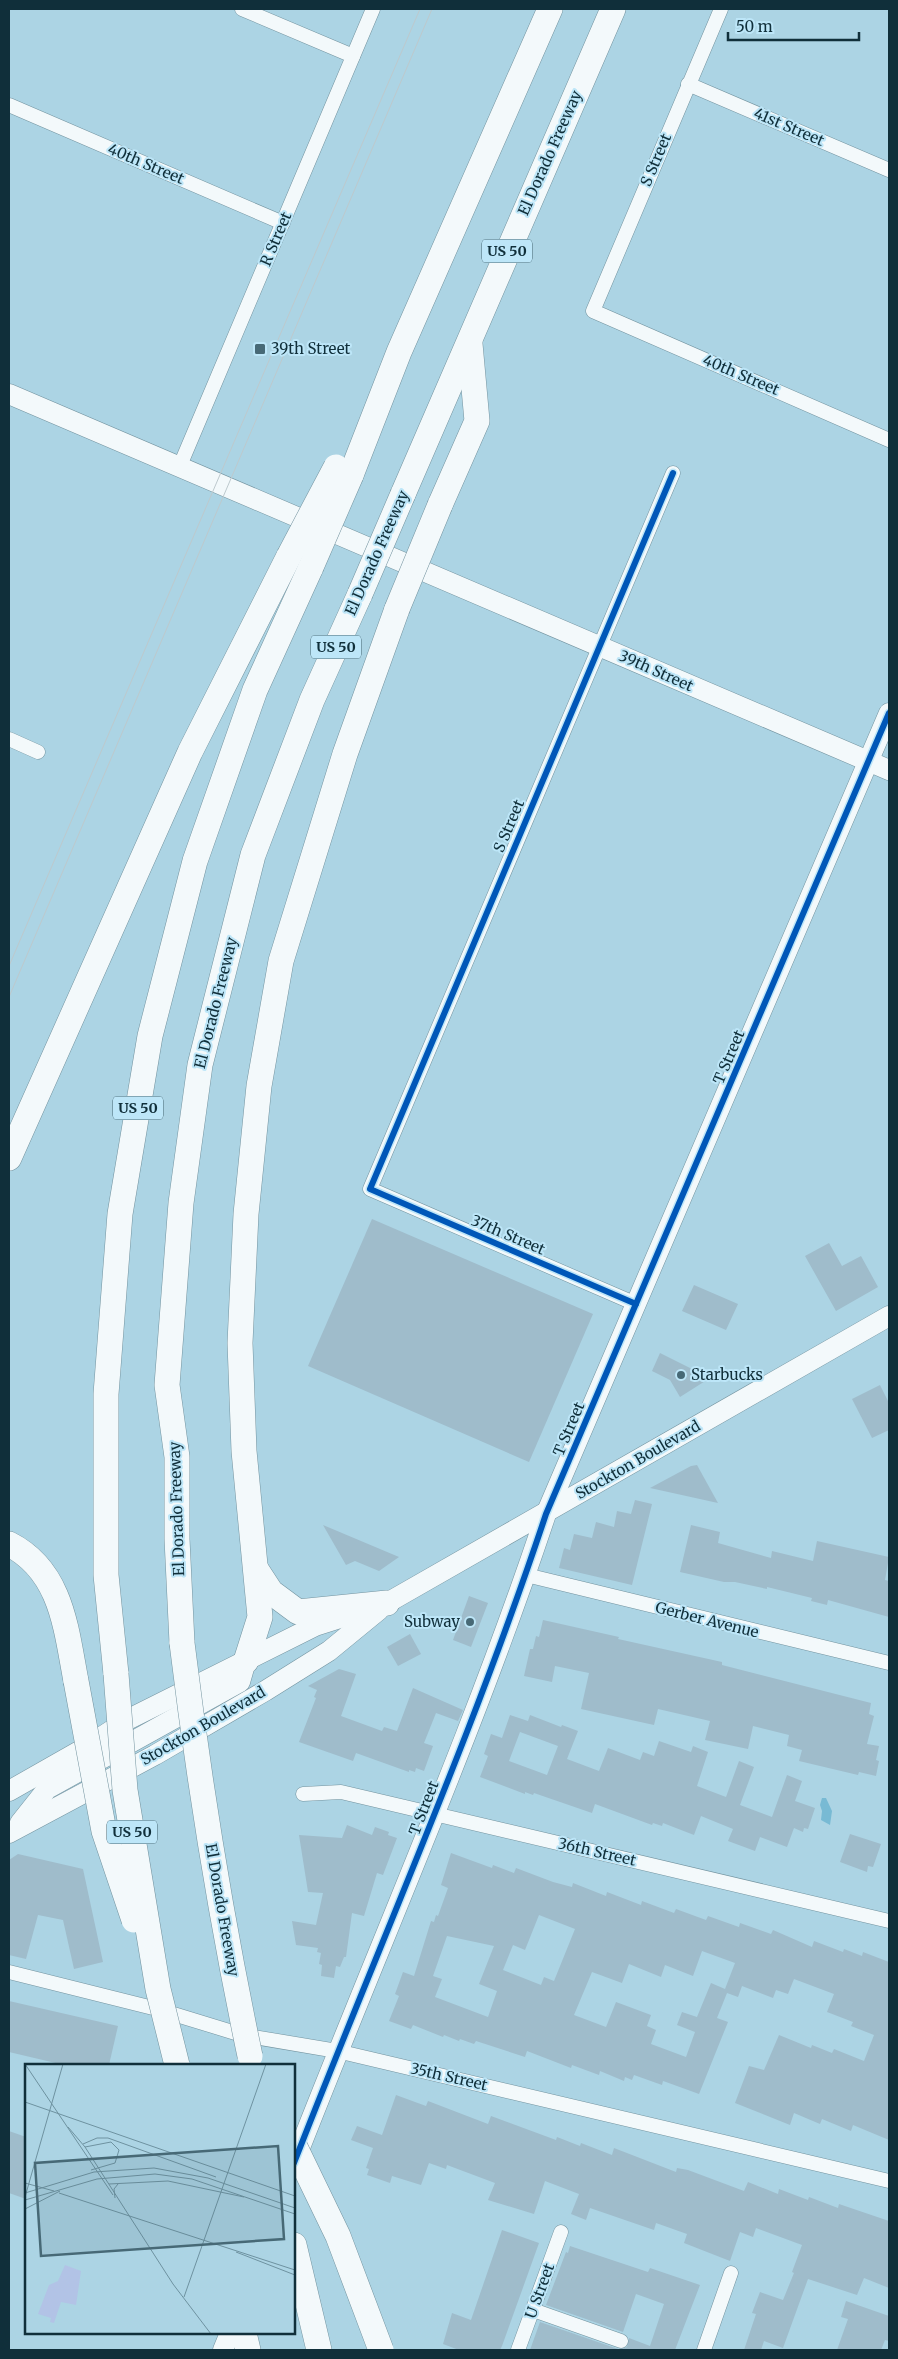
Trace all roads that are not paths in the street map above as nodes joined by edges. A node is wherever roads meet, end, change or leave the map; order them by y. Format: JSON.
{"nodes":[{"id":1,"x":242,"y":9,"type":"edge"},
{"id":2,"x":373,"y":9,"type":"edge"},
{"id":3,"x":550,"y":9,"type":"edge"},
{"id":4,"x":613,"y":9,"type":"edge"},
{"id":5,"x":721,"y":9,"type":"edge"},
{"id":6,"x":353,"y":56,"type":"junction"},
{"id":7,"x":688,"y":84,"type":"junction"},
{"id":8,"x":9,"y":105,"type":"edge"},
{"id":9,"x":889,"y":170,"type":"edge"},
{"id":10,"x":283,"y":223,"type":"junction"},
{"id":11,"x":593,"y":311,"type":"joint"},
{"id":12,"x":469,"y":340,"type":"junction"},
{"id":13,"x":9,"y":394,"type":"edge"},
{"id":14,"x":889,"y":440,"type":"edge"},
{"id":15,"x":179,"y":468,"type":"junction"},
{"id":16,"x":344,"y":471,"type":"junction"},
{"id":17,"x":673,"y":473,"type":"dead end"},
{"id":18,"x":600,"y":646,"type":"junction"},
{"id":19,"x":889,"y":714,"type":"edge"},
{"id":20,"x":9,"y":739,"type":"edge"},
{"id":21,"x":38,"y":752,"type":"dead end"},
{"id":22,"x":869,"y":762,"type":"junction"},
{"id":23,"x":889,"y":770,"type":"edge"},
{"id":24,"x":9,"y":1158,"type":"edge"},
{"id":25,"x":370,"y":1189,"type":"joint"},
{"id":26,"x":636,"y":1304,"type":"junction"},
{"id":27,"x":889,"y":1316,"type":"edge"},
{"id":28,"x":546,"y":1514,"type":"junction"},
{"id":29,"x":9,"y":1544,"type":"edge"},
{"id":30,"x":254,"y":1565,"type":"junction"},
{"id":31,"x":526,"y":1575,"type":"junction"},
{"id":32,"x":387,"y":1604,"type":"junction"},
{"id":33,"x":246,"y":1661,"type":"junction"},
{"id":34,"x":889,"y":1664,"type":"edge"},
{"id":35,"x":9,"y":1791,"type":"edge"},
{"id":36,"x":303,"y":1794,"type":"dead end"},
{"id":37,"x":435,"y":1813,"type":"junction"},
{"id":38,"x":12,"y":1832,"type":"edge"},
{"id":39,"x":889,"y":1922,"type":"edge"},
{"id":40,"x":9,"y":1972,"type":"edge"},
{"id":41,"x":158,"y":1989,"type":"junction"},
{"id":42,"x":337,"y":2051,"type":"junction"},
{"id":43,"x":252,"y":2062,"type":"edge"},
{"id":44,"x":177,"y":2064,"type":"edge"},
{"id":45,"x":295,"y":2147,"type":"edge"},
{"id":46,"x":295,"y":2160,"type":"edge"},
{"id":47,"x":889,"y":2180,"type":"edge"},
{"id":48,"x":561,"y":2232,"type":"dead end"},
{"id":49,"x":295,"y":2249,"type":"edge"},
{"id":50,"x":731,"y":2273,"type":"dead end"},
{"id":51,"x":533,"y":2310,"type":"junction"},
{"id":52,"x":230,"y":2334,"type":"edge"},
{"id":53,"x":230,"y":2334,"type":"edge"},
{"id":54,"x":244,"y":2334,"type":"edge"},
{"id":55,"x":621,"y":2341,"type":"dead end"},
{"id":56,"x":224,"y":2350,"type":"edge"},
{"id":57,"x":231,"y":2350,"type":"edge"},
{"id":58,"x":248,"y":2350,"type":"edge"},
{"id":59,"x":319,"y":2350,"type":"edge"},
{"id":60,"x":381,"y":2350,"type":"edge"},
{"id":61,"x":518,"y":2350,"type":"edge"},
{"id":62,"x":704,"y":2350,"type":"edge"}],
"edges":[{"from":1,"to":6,"type":"street"},
{"from":2,"to":6,"type":"street","name":"R Street"},
{"from":3,"to":16,"type":"highway"},
{"from":4,"to":12,"type":"highway","name":"El Dorado Freeway","number":"US 50"},
{"from":5,"to":7,"type":"street","name":"S Street"},
{"from":6,"to":10,"type":"street","name":"R Street"},
{"from":7,"to":9,"type":"street","name":"41st Street"},
{"from":7,"to":11,"type":"street","name":"S Street"},
{"from":8,"to":10,"type":"street","name":"40th Street"},
{"from":10,"to":15,"type":"street","name":"R Street"},
{"from":11,"to":14,"type":"street","name":"40th Street"},
{"from":12,"to":30,"type":"highway","bridge":true},
{"from":12,"to":43,"type":"highway","name":"El Dorado Freeway","number":"US 50","bridge":true},
{"from":13,"to":15,"type":"street","name":"39th Street"},
{"from":15,"to":18,"type":"street","name":"39th Street"},
{"from":16,"to":24,"type":"highway","bridge":true},
{"from":16,"to":41,"type":"highway","number":"US 50","bridge":true},
{"from":17,"to":18,"type":"street","name":"S Street"},
{"from":18,"to":22,"type":"street","name":"39th Street"},
{"from":18,"to":25,"type":"street","name":"S Street"},
{"from":19,"to":22,"type":"street","name":"T Street"},
{"from":20,"to":21,"type":"street"},
{"from":22,"to":23,"type":"street","name":"39th Street"},
{"from":22,"to":26,"type":"street","name":"T Street"},
{"from":25,"to":26,"type":"street","name":"37th Street"},
{"from":26,"to":28,"type":"street","name":"T Street"},
{"from":27,"to":28,"type":"street","name":"Stockton Boulevard"},
{"from":28,"to":31,"type":"street","name":"T Street"},
{"from":28,"to":32,"type":"street","name":"Stockton Boulevard"},
{"from":29,"to":41,"type":"highway","bridge":true},
{"from":30,"to":32,"type":"highway"},
{"from":30,"to":33,"type":"highway"},
{"from":31,"to":34,"type":"street","name":"Gerber Avenue"},
{"from":31,"to":37,"type":"street","name":"T Street"},
{"from":32,"to":33,"type":"street","name":"Stockton Boulevard"},
{"from":32,"to":38,"type":"street","name":"Stockton Boulevard"},
{"from":33,"to":35,"type":"street","name":"Stockton Boulevard"},
{"from":33,"to":38,"type":"street"},
{"from":36,"to":37,"type":"street","name":"36th Street"},
{"from":37,"to":39,"type":"street","name":"36th Street"},
{"from":37,"to":42,"type":"street","name":"T Street"},
{"from":40,"to":42,"type":"street","name":"35th Street"},
{"from":41,"to":44,"type":"highway","number":"US 50","bridge":true},
{"from":42,"to":46,"type":"street","name":"T Street"},
{"from":42,"to":47,"type":"street","name":"35th Street"},
{"from":45,"to":60,"type":"highway","bridge":true},
{"from":48,"to":51,"type":"street","name":"U Street"},
{"from":49,"to":59,"type":"highway"},
{"from":50,"to":62,"type":"street"},
{"from":51,"to":55,"type":"street"},
{"from":51,"to":61,"type":"street","name":"U Street"},
{"from":52,"to":56,"type":"street"},
{"from":53,"to":57,"type":"highway"},
{"from":54,"to":58,"type":"highway"}]}
